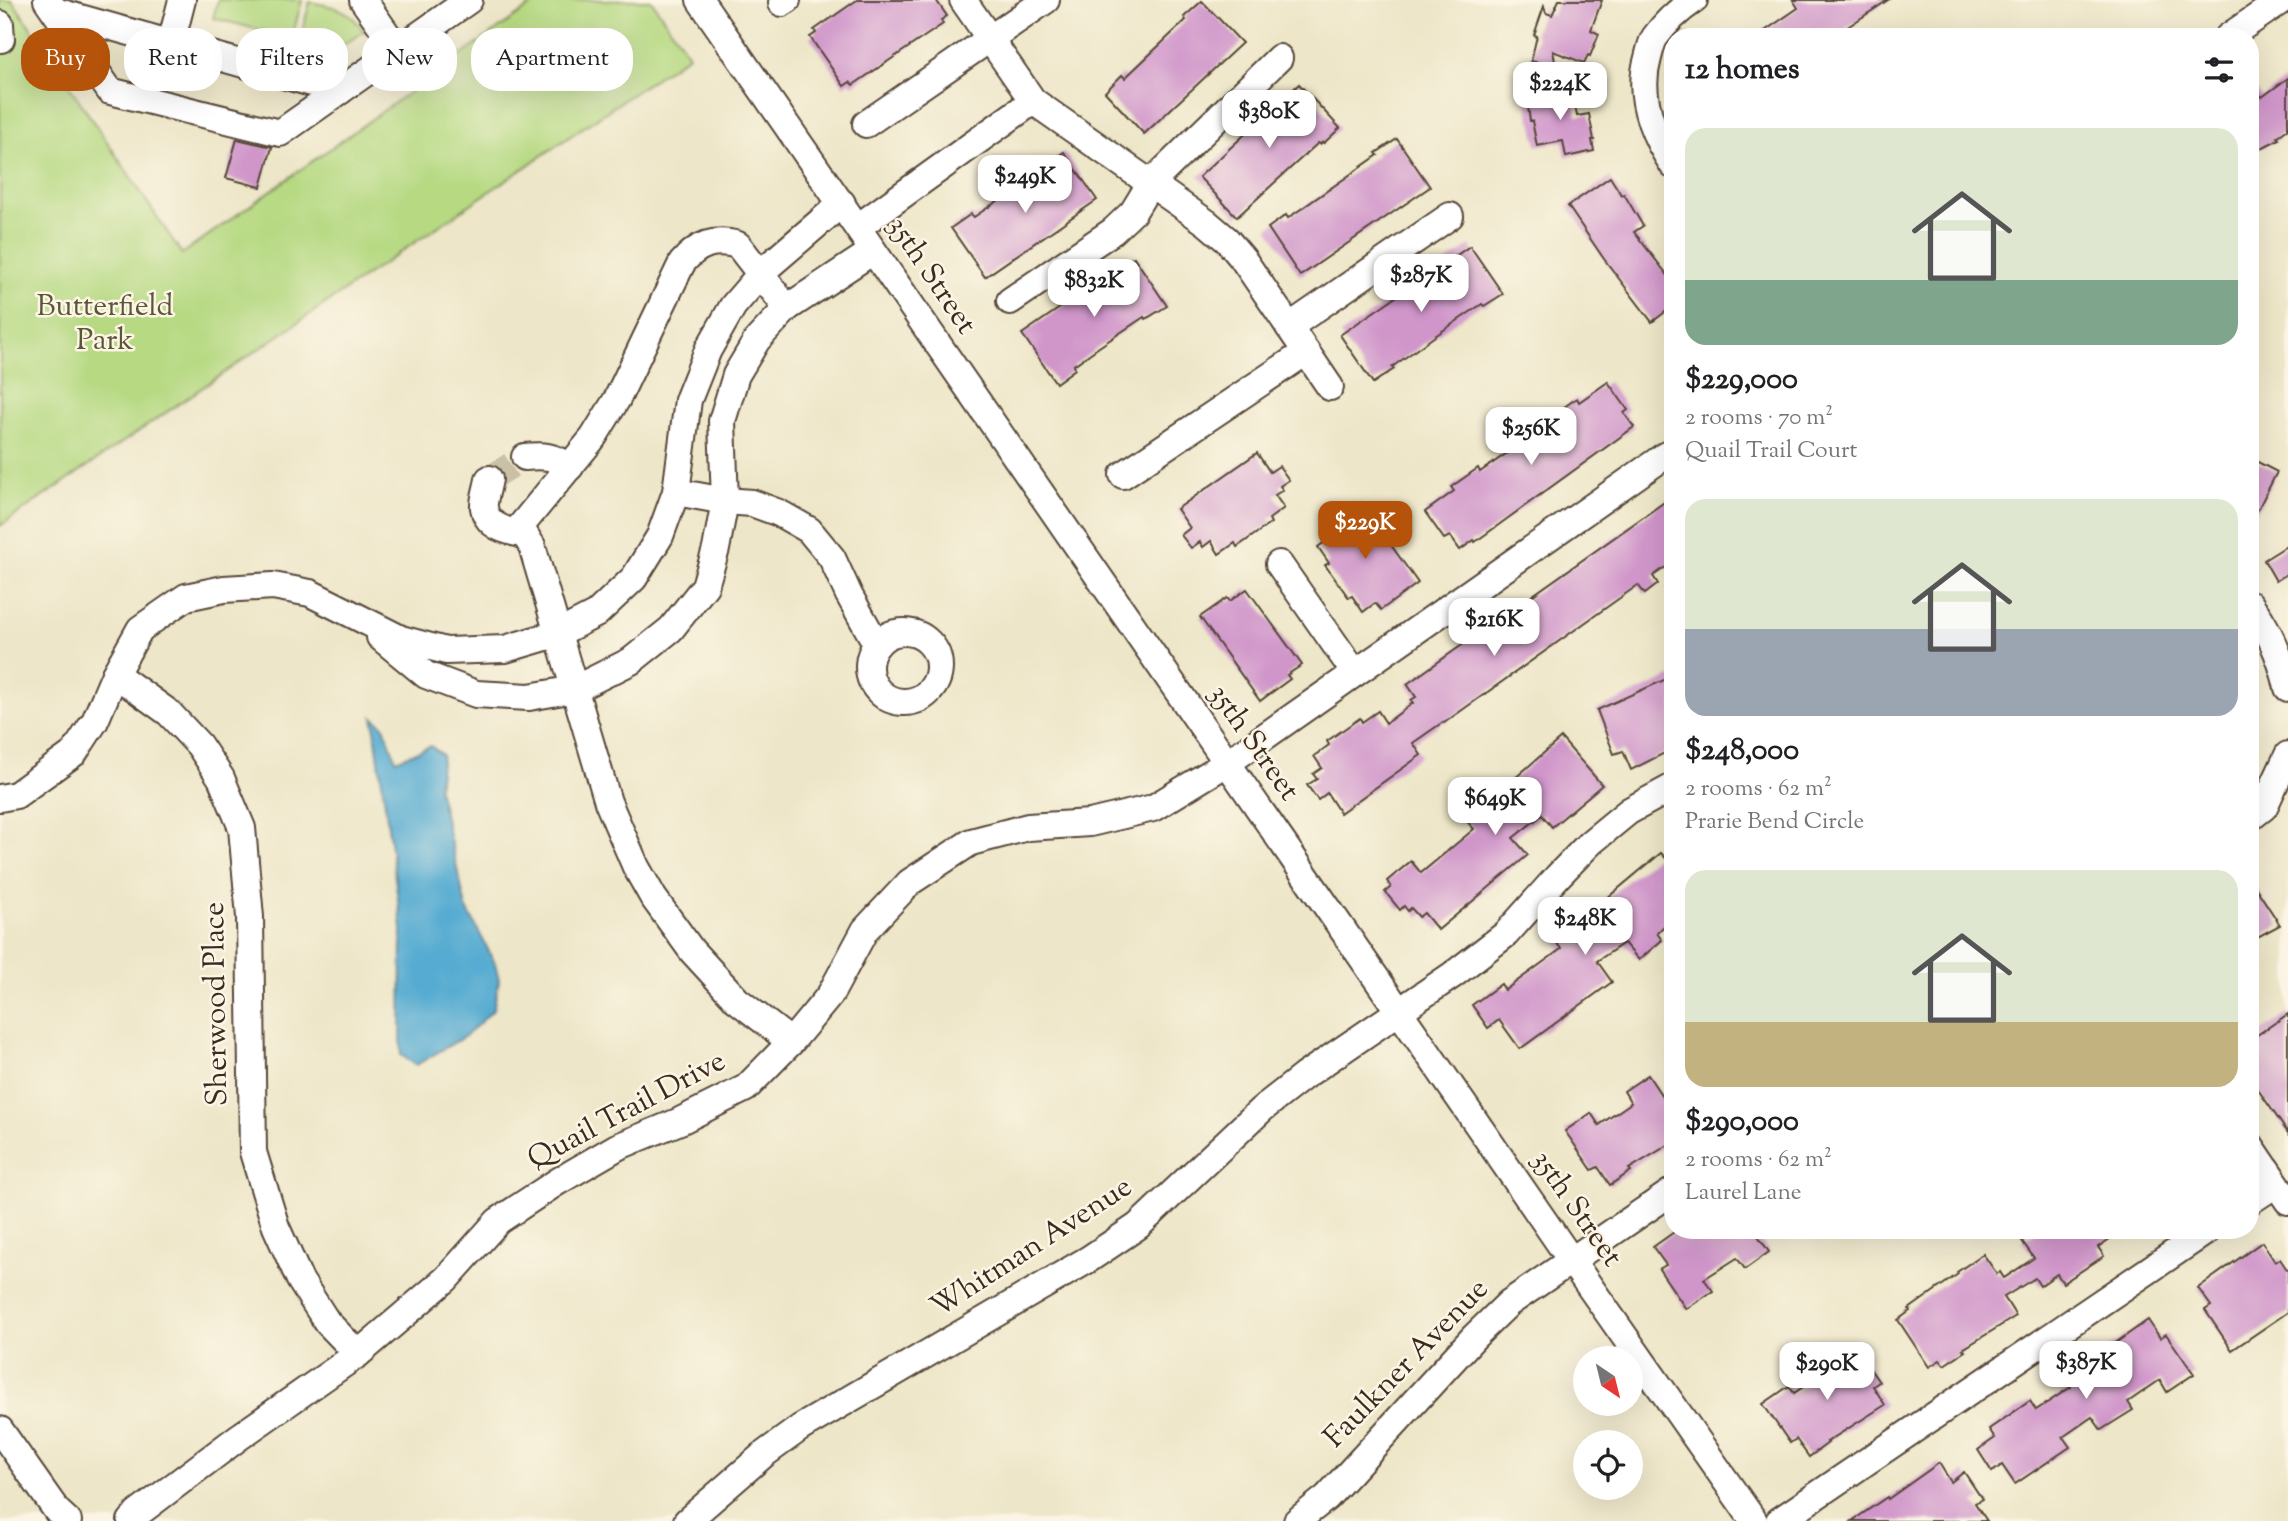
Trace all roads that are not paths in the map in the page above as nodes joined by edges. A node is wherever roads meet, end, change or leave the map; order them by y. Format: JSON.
{"nodes":[{"id":1,"x":182,"y":0,"type":"edge"},
{"id":2,"x":363,"y":0,"type":"edge"},
{"id":3,"x":469,"y":0,"type":"edge"},
{"id":4,"x":700,"y":0,"type":"edge"},
{"id":5,"x":963,"y":0,"type":"edge"},
{"id":6,"x":1046,"y":0,"type":"edge"},
{"id":7,"x":1694,"y":0,"type":"edge"},
{"id":8,"x":2286,"y":1,"type":"edge"},
{"id":9,"x":51,"y":6,"type":"edge"},
{"id":10,"x":0,"y":24,"type":"edge"},
{"id":11,"x":175,"y":28,"type":"edge"},
{"id":12,"x":383,"y":28,"type":"edge"},
{"id":13,"x":429,"y":28,"type":"edge"},
{"id":14,"x":2242,"y":28,"type":"edge"},
{"id":15,"x":124,"y":29,"type":"edge"},
{"id":16,"x":990,"y":38,"type":"junction"},
{"id":17,"x":1,"y":39,"type":"edge"},
{"id":18,"x":1279,"y":58,"type":"dead end"},
{"id":19,"x":340,"y":91,"type":"edge"},
{"id":20,"x":1033,"y":101,"type":"junction"},
{"id":21,"x":866,"y":124,"type":"dead end"},
{"id":22,"x":1664,"y":150,"type":"edge"},
{"id":23,"x":1150,"y":184,"type":"junction"},
{"id":24,"x":842,"y":203,"type":"junction"},
{"id":25,"x":1450,"y":216,"type":"dead end"},
{"id":26,"x":858,"y":227,"type":"junction"},
{"id":27,"x":873,"y":251,"type":"junction"},
{"id":28,"x":760,"y":275,"type":"junction"},
{"id":29,"x":1010,"y":301,"type":"dead end"},
{"id":30,"x":788,"y":308,"type":"junction"},
{"id":31,"x":1289,"y":327,"type":"junction"},
{"id":32,"x":1306,"y":352,"type":"junction"},
{"id":33,"x":1330,"y":387,"type":"dead end"},
{"id":34,"x":1664,"y":456,"type":"edge"},
{"id":35,"x":525,"y":457,"type":"tunnel mouth"},
{"id":36,"x":570,"y":467,"type":"junction"},
{"id":37,"x":1123,"y":475,"type":"dead end"},
{"id":38,"x":489,"y":479,"type":"dead end"},
{"id":39,"x":676,"y":492,"type":"junction"},
{"id":40,"x":725,"y":501,"type":"junction"},
{"id":41,"x":524,"y":534,"type":"junction"},
{"id":42,"x":1279,"y":564,"type":"dead end"},
{"id":43,"x":2259,"y":615,"type":"edge"},
{"id":44,"x":354,"y":616,"type":"junction"},
{"id":45,"x":559,"y":633,"type":"junction"},
{"id":46,"x":877,"y":645,"type":"dead end"},
{"id":47,"x":1355,"y":673,"type":"junction"},
{"id":48,"x":115,"y":674,"type":"junction"},
{"id":49,"x":2288,"y":688,"type":"edge"},
{"id":50,"x":575,"y":689,"type":"junction"},
{"id":51,"x":2288,"y":755,"type":"edge"},
{"id":52,"x":1227,"y":763,"type":"junction"},
{"id":53,"x":1664,"y":792,"type":"edge"},
{"id":54,"x":0,"y":798,"type":"edge"},
{"id":55,"x":2259,"y":811,"type":"edge"},
{"id":56,"x":1399,"y":1011,"type":"junction"},
{"id":57,"x":791,"y":1042,"type":"junction"},
{"id":58,"x":2259,"y":1158,"type":"edge"},
{"id":59,"x":2282,"y":1192,"type":"edge"},
{"id":60,"x":1664,"y":1197,"type":"edge"},
{"id":61,"x":2259,"y":1198,"type":"edge"},
{"id":62,"x":2195,"y":1239,"type":"edge"},
{"id":63,"x":1571,"y":1260,"type":"junction"},
{"id":64,"x":358,"y":1354,"type":"junction"},
{"id":65,"x":0,"y":1430,"type":"edge"},
{"id":66,"x":68,"y":1521,"type":"edge"},
{"id":67,"x":131,"y":1521,"type":"edge"},
{"id":68,"x":688,"y":1521,"type":"edge"},
{"id":69,"x":1297,"y":1521,"type":"edge"},
{"id":70,"x":1754,"y":1521,"type":"edge"},
{"id":71,"x":1779,"y":1521,"type":"edge"}],
"edges":[{"from":1,"to":11,"type":"street"},
{"from":2,"to":12,"type":"street"},
{"from":3,"to":13,"type":"street"},
{"from":4,"to":24,"type":"street","name":"35th Street"},
{"from":5,"to":16,"type":"street"},
{"from":6,"to":16,"type":"street"},
{"from":7,"to":22,"type":"street"},
{"from":8,"to":14,"type":"street"},
{"from":9,"to":15,"type":"street"},
{"from":9,"to":19,"type":"street"},
{"from":10,"to":17,"type":"street"},
{"from":16,"to":20,"type":"street"},
{"from":16,"to":21,"type":"street"},
{"from":18,"to":23,"type":"street"},
{"from":20,"to":23,"type":"street"},
{"from":20,"to":26,"type":"street"},
{"from":23,"to":29,"type":"street"},
{"from":23,"to":31,"type":"street"},
{"from":24,"to":26,"type":"street","name":"35th Street"},
{"from":24,"to":28,"type":"street"},
{"from":25,"to":31,"type":"street"},
{"from":26,"to":27,"type":"street","name":"35th Street"},
{"from":27,"to":30,"type":"street"},
{"from":27,"to":52,"type":"street","name":"35th Street"},
{"from":28,"to":30,"type":"street"},
{"from":28,"to":36,"type":"street"},
{"from":28,"to":39,"type":"street"},
{"from":30,"to":40,"type":"street"},
{"from":31,"to":32,"type":"street"},
{"from":32,"to":33,"type":"street"},
{"from":32,"to":37,"type":"street"},
{"from":34,"to":47,"type":"street","name":"Quail Trail Drive"},
{"from":35,"to":36,"type":"street"},
{"from":36,"to":41,"type":"street"},
{"from":38,"to":41,"type":"street"},
{"from":39,"to":40,"type":"street"},
{"from":39,"to":45,"type":"street"},
{"from":40,"to":46,"type":"street"},
{"from":40,"to":50,"type":"street"},
{"from":41,"to":45,"type":"street"},
{"from":42,"to":47,"type":"street"},
{"from":43,"to":49,"type":"street"},
{"from":44,"to":45,"type":"street"},
{"from":44,"to":48,"type":"street"},
{"from":44,"to":50,"type":"street"},
{"from":45,"to":50,"type":"street"},
{"from":47,"to":52,"type":"street","name":"Quail Trail Drive"},
{"from":48,"to":54,"type":"street"},
{"from":48,"to":64,"type":"street","name":"Sherwood Place"},
{"from":50,"to":57,"type":"street"},
{"from":51,"to":55,"type":"street"},
{"from":52,"to":56,"type":"street","name":"35th Street"},
{"from":52,"to":57,"type":"street","name":"Quail Trail Drive"},
{"from":53,"to":56,"type":"street","name":"Whitman Avenue"},
{"from":56,"to":63,"type":"street","name":"35th Street"},
{"from":56,"to":68,"type":"street","name":"Whitman Avenue"},
{"from":57,"to":64,"type":"street","name":"Quail Trail Drive"},
{"from":58,"to":59,"type":"street"},
{"from":59,"to":61,"type":"street"},
{"from":60,"to":63,"type":"street","name":"Faulkner Avenue"},
{"from":62,"to":71,"type":"street"},
{"from":63,"to":69,"type":"street","name":"Faulkner Avenue"},
{"from":63,"to":70,"type":"street","name":"35th Street"},
{"from":64,"to":67,"type":"street","name":"Quail Trail Drive"},
{"from":65,"to":66,"type":"street"}]}
